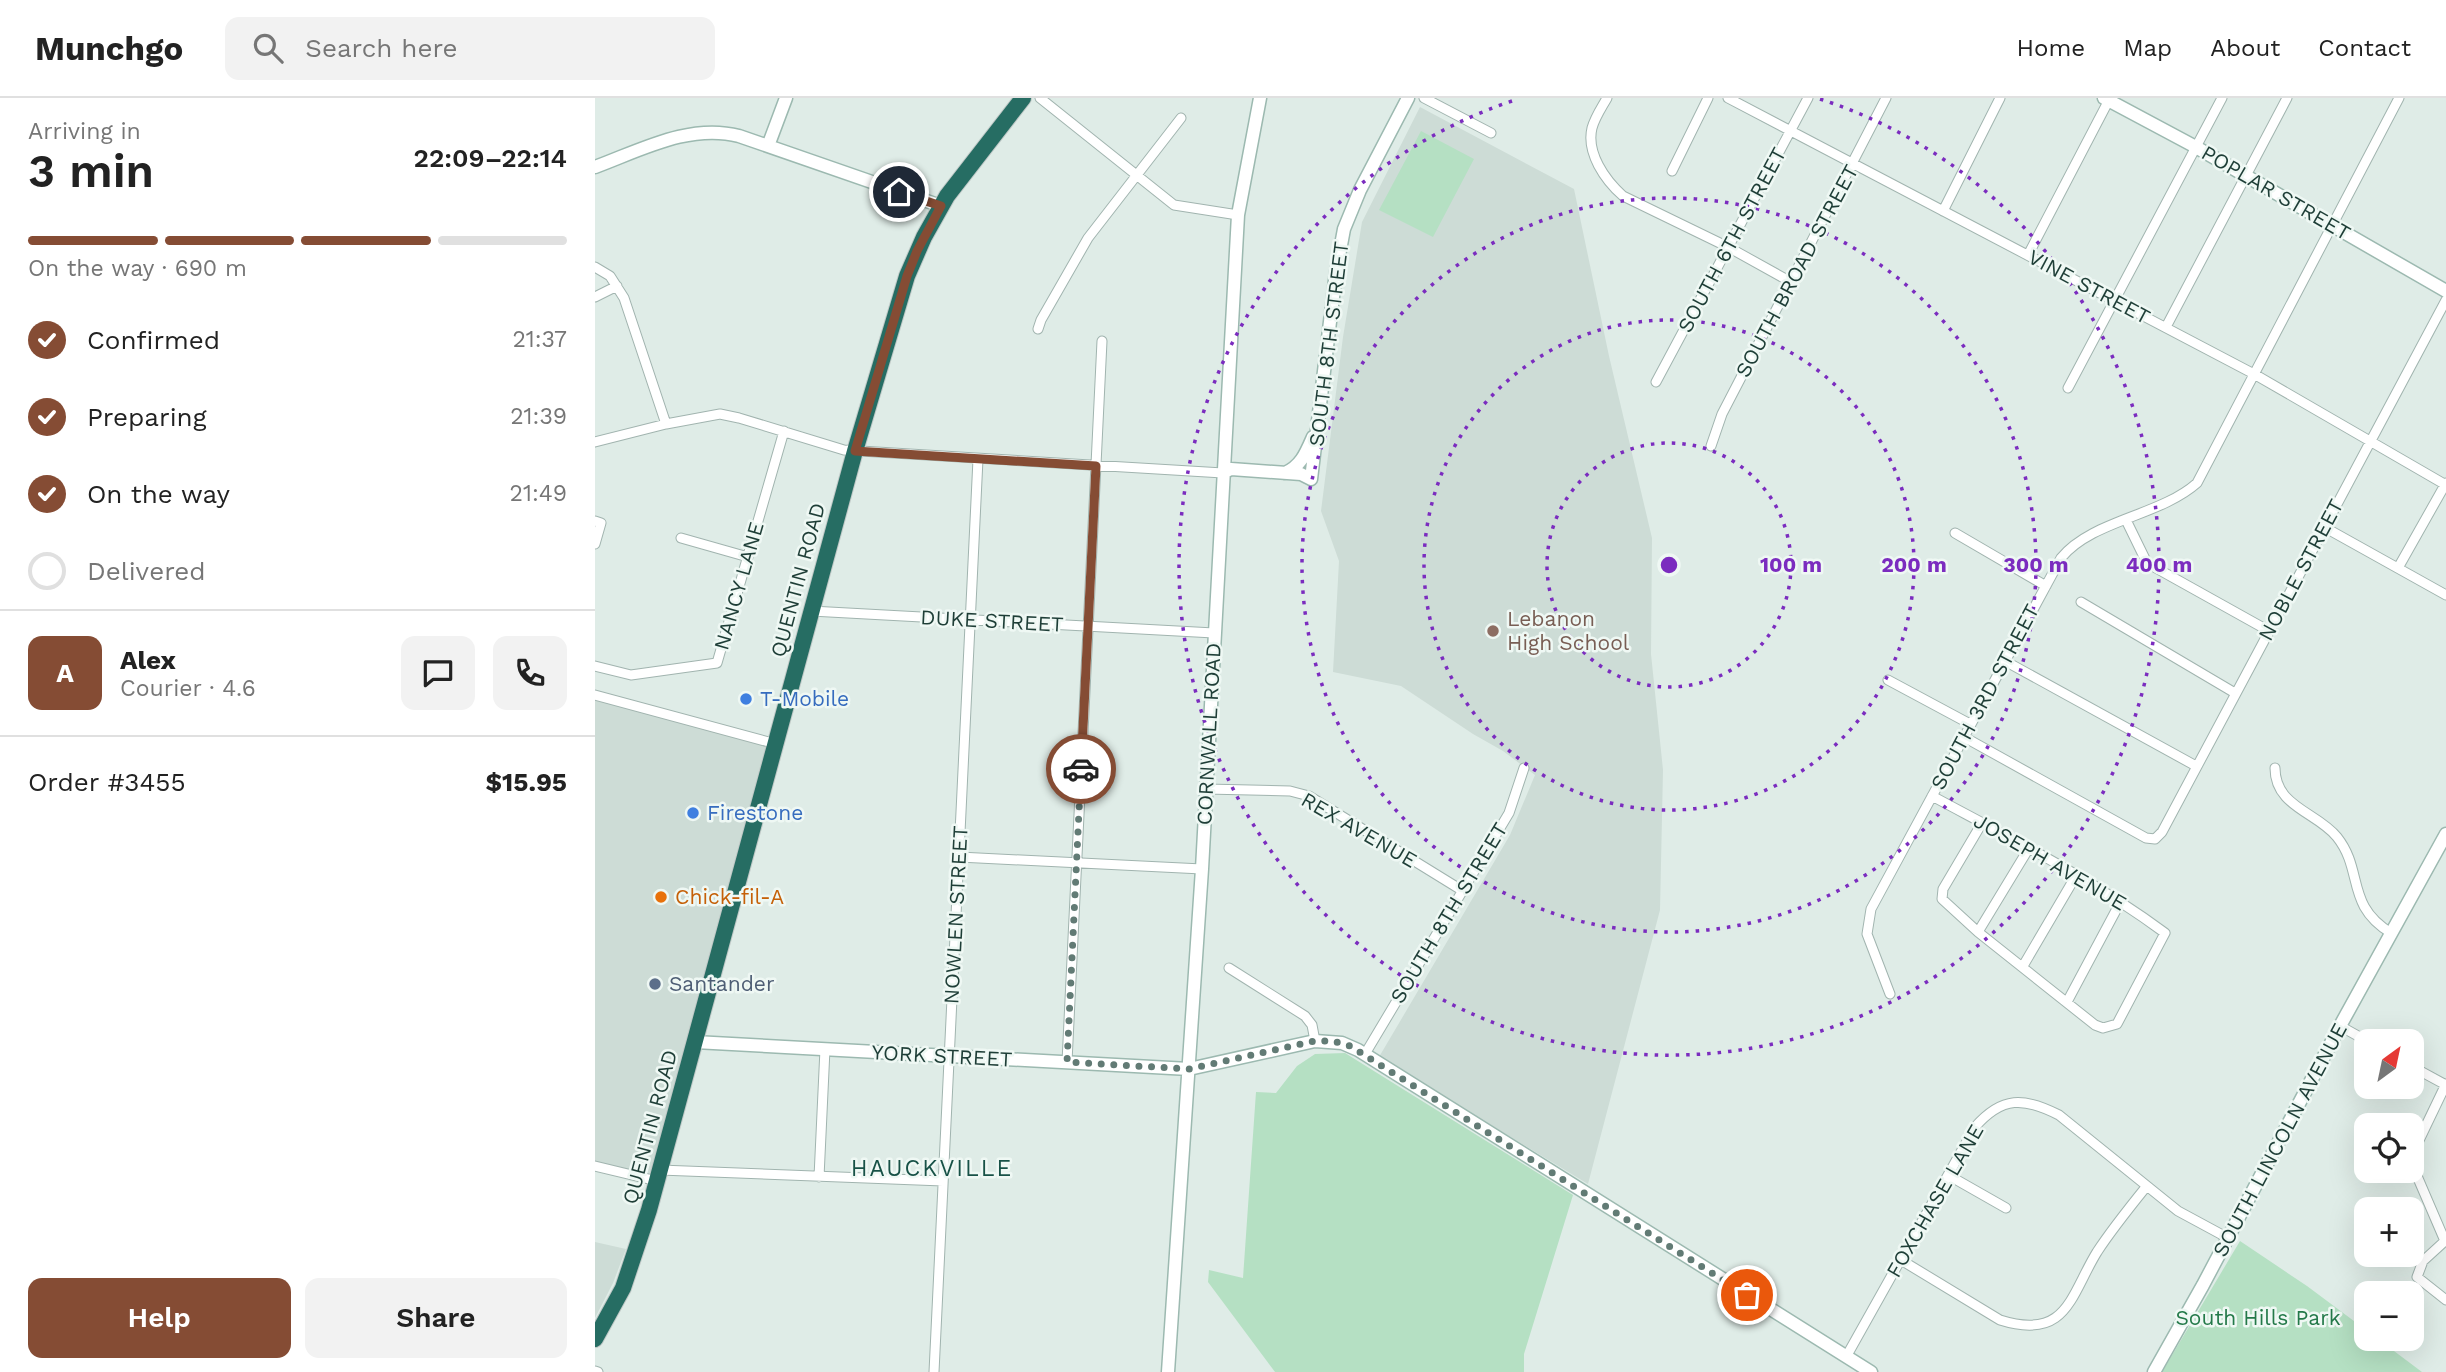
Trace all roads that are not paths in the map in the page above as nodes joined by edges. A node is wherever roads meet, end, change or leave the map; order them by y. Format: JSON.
{"nodes":[{"id":1,"x":786,"y":98,"type":"edge"},
{"id":2,"x":1023,"y":98,"type":"edge"},
{"id":3,"x":1040,"y":98,"type":"edge"},
{"id":4,"x":1259,"y":98,"type":"edge"},
{"id":5,"x":1408,"y":98,"type":"edge"},
{"id":6,"x":1424,"y":98,"type":"edge"},
{"id":7,"x":1607,"y":98,"type":"edge"},
{"id":8,"x":1708,"y":98,"type":"edge"},
{"id":9,"x":1728,"y":98,"type":"edge"},
{"id":10,"x":1808,"y":98,"type":"edge"},
{"id":11,"x":1886,"y":98,"type":"edge"},
{"id":12,"x":2000,"y":98,"type":"edge"},
{"id":13,"x":2222,"y":98,"type":"edge"},
{"id":14,"x":2287,"y":98,"type":"edge"},
{"id":15,"x":2399,"y":98,"type":"edge"},
{"id":16,"x":2107,"y":99,"type":"edge"},
{"id":17,"x":1181,"y":118,"type":"dead end"},
{"id":18,"x":1790,"y":131,"type":"junction"},
{"id":19,"x":1491,"y":133,"type":"dead end"},
{"id":20,"x":768,"y":146,"type":"junction"},
{"id":21,"x":2194,"y":146,"type":"junction"},
{"id":22,"x":1853,"y":164,"type":"junction"},
{"id":23,"x":595,"y":167,"type":"edge"},
{"id":24,"x":1672,"y":171,"type":"dead end"},
{"id":25,"x":2245,"y":175,"type":"junction"},
{"id":26,"x":1136,"y":176,"type":"junction"},
{"id":27,"x":941,"y":206,"type":"junction"},
{"id":28,"x":1943,"y":211,"type":"junction"},
{"id":29,"x":1238,"y":215,"type":"junction"},
{"id":30,"x":2331,"y":225,"type":"junction"},
{"id":31,"x":1728,"y":247,"type":"junction"},
{"id":32,"x":2028,"y":255,"type":"junction"},
{"id":33,"x":595,"y":267,"type":"edge"},
{"id":34,"x":1791,"y":282,"type":"junction"},
{"id":35,"x":617,"y":286,"type":"junction"},
{"id":36,"x":2446,"y":292,"type":"edge"},
{"id":37,"x":595,"y":297,"type":"edge"},
{"id":38,"x":2446,"y":300,"type":"edge"},
{"id":39,"x":2115,"y":301,"type":"junction"},
{"id":40,"x":2166,"y":327,"type":"junction"},
{"id":41,"x":1038,"y":329,"type":"dead end"},
{"id":42,"x":1102,"y":341,"type":"dead end"},
{"id":43,"x":2254,"y":374,"type":"junction"},
{"id":44,"x":1656,"y":382,"type":"dead end"},
{"id":45,"x":2068,"y":388,"type":"dead end"},
{"id":46,"x":666,"y":424,"type":"junction"},
{"id":47,"x":1318,"y":428,"type":"junction"},
{"id":48,"x":784,"y":431,"type":"junction"},
{"id":49,"x":2370,"y":441,"type":"junction"},
{"id":50,"x":595,"y":442,"type":"edge"},
{"id":51,"x":1711,"y":446,"type":"dead end"},
{"id":52,"x":855,"y":451,"type":"junction"},
{"id":53,"x":978,"y":458,"type":"junction"},
{"id":54,"x":1096,"y":466,"type":"junction"},
{"id":55,"x":1223,"y":473,"type":"junction"},
{"id":56,"x":1285,"y":473,"type":"junction"},
{"id":57,"x":1311,"y":479,"type":"junction"},
{"id":58,"x":2446,"y":484,"type":"edge"},
{"id":59,"x":2126,"y":520,"type":"junction"},
{"id":60,"x":595,"y":521,"type":"edge"},
{"id":61,"x":2324,"y":527,"type":"junction"},
{"id":62,"x":1955,"y":533,"type":"dead end"},
{"id":63,"x":681,"y":538,"type":"dead end"},
{"id":64,"x":595,"y":544,"type":"edge"},
{"id":65,"x":748,"y":557,"type":"junction"},
{"id":66,"x":2398,"y":568,"type":"junction"},
{"id":67,"x":2046,"y":586,"type":"junction"},
{"id":68,"x":2446,"y":595,"type":"edge"},
{"id":69,"x":2081,"y":602,"type":"dead end"},
{"id":70,"x":811,"y":611,"type":"junction"},
{"id":71,"x":970,"y":620,"type":"junction"},
{"id":72,"x":1088,"y":626,"type":"junction"},
{"id":73,"x":2269,"y":631,"type":"junction"},
{"id":74,"x":1214,"y":633,"type":"junction"},
{"id":75,"x":2005,"y":661,"type":"junction"},
{"id":76,"x":595,"y":666,"type":"edge"},
{"id":77,"x":1888,"y":680,"type":"dead end"},
{"id":78,"x":2235,"y":693,"type":"junction"},
{"id":79,"x":595,"y":695,"type":"edge"},
{"id":80,"x":1971,"y":724,"type":"junction"},
{"id":81,"x":1964,"y":737,"type":"junction"},
{"id":82,"x":776,"y":744,"type":"junction"},
{"id":83,"x":2196,"y":766,"type":"junction"},
{"id":84,"x":1524,"y":768,"type":"dead end"},
{"id":85,"x":2275,"y":768,"type":"dead end"},
{"id":86,"x":1206,"y":789,"type":"junction"},
{"id":87,"x":1932,"y":796,"type":"junction"},
{"id":88,"x":1982,"y":823,"type":"junction"},
{"id":89,"x":2446,"y":834,"type":"edge"},
{"id":90,"x":2029,"y":848,"type":"junction"},
{"id":91,"x":959,"y":857,"type":"junction"},
{"id":92,"x":1077,"y":863,"type":"junction"},
{"id":93,"x":1202,"y":869,"type":"junction"},
{"id":94,"x":2077,"y":874,"type":"junction"},
{"id":95,"x":1462,"y":891,"type":"junction"},
{"id":96,"x":2121,"y":901,"type":"junction"},
{"id":97,"x":1978,"y":932,"type":"junction"},
{"id":98,"x":2391,"y":933,"type":"junction"},
{"id":99,"x":2023,"y":966,"type":"junction"},
{"id":100,"x":1229,"y":968,"type":"dead end"},
{"id":101,"x":1890,"y":994,"type":"dead end"},
{"id":102,"x":2067,"y":1002,"type":"junction"},
{"id":103,"x":2340,"y":1026,"type":"junction"},
{"id":104,"x":2354,"y":1034,"type":"edge"},
{"id":105,"x":1315,"y":1041,"type":"junction"},
{"id":106,"x":695,"y":1042,"type":"junction"},
{"id":107,"x":825,"y":1049,"type":"junction"},
{"id":108,"x":1366,"y":1054,"type":"junction"},
{"id":109,"x":949,"y":1056,"type":"junction"},
{"id":110,"x":1067,"y":1062,"type":"junction"},
{"id":111,"x":1189,"y":1069,"type":"junction"},
{"id":112,"x":2424,"y":1073,"type":"edge"},
{"id":113,"x":2446,"y":1085,"type":"edge"},
{"id":114,"x":2424,"y":1132,"type":"edge"},
{"id":115,"x":595,"y":1166,"type":"edge"},
{"id":116,"x":659,"y":1175,"type":"junction"},
{"id":117,"x":1948,"y":1175,"type":"junction"},
{"id":118,"x":819,"y":1177,"type":"junction"},
{"id":119,"x":943,"y":1181,"type":"junction"},
{"id":120,"x":2421,"y":1183,"type":"edge"},
{"id":121,"x":2146,"y":1187,"type":"junction"},
{"id":122,"x":2005,"y":1208,"type":"dead end"},
{"id":123,"x":2228,"y":1238,"type":"junction"},
{"id":124,"x":2445,"y":1241,"type":"edge"},
{"id":125,"x":1901,"y":1260,"type":"junction"},
{"id":126,"x":2446,"y":1300,"type":"edge"},
{"id":127,"x":595,"y":1339,"type":"edge"},
{"id":128,"x":1846,"y":1357,"type":"junction"},
{"id":129,"x":934,"y":1372,"type":"edge"},
{"id":130,"x":1168,"y":1372,"type":"edge"},
{"id":131,"x":1871,"y":1372,"type":"edge"},
{"id":132,"x":2154,"y":1372,"type":"edge"}],
"edges":[{"from":1,"to":20,"type":"main road"},
{"from":2,"to":27,"type":"highway","name":"QUENTIN ROAD"},
{"from":3,"to":26,"type":"street"},
{"from":4,"to":29,"type":"main road","name":"CORNWALL ROAD"},
{"from":5,"to":47,"type":"main road","name":"SOUTH 8TH STREET"},
{"from":6,"to":19,"type":"street"},
{"from":7,"to":31,"type":"street"},
{"from":8,"to":24,"type":"street"},
{"from":9,"to":18,"type":"street","name":"VINE STREET"},
{"from":10,"to":18,"type":"street","name":"SOUTH 6TH STREET"},
{"from":11,"to":22,"type":"street","name":"SOUTH BROAD STREET"},
{"from":12,"to":28,"type":"street"},
{"from":13,"to":21,"type":"street"},
{"from":14,"to":25,"type":"street"},
{"from":15,"to":30,"type":"street","name":"SOUTH 3RD STREET"},
{"from":16,"to":21,"type":"main road","name":"POPLAR STREET"},
{"from":16,"to":32,"type":"street"},
{"from":17,"to":26,"type":"street"},
{"from":18,"to":22,"type":"street","name":"VINE STREET"},
{"from":18,"to":31,"type":"street","name":"SOUTH 6TH STREET"},
{"from":20,"to":23,"type":"main road"},
{"from":20,"to":27,"type":"main road"},
{"from":21,"to":25,"type":"main road","name":"POPLAR STREET"},
{"from":21,"to":39,"type":"street"},
{"from":22,"to":28,"type":"street","name":"VINE STREET"},
{"from":22,"to":34,"type":"street","name":"SOUTH BROAD STREET"},
{"from":25,"to":30,"type":"main road","name":"POPLAR STREET"},
{"from":25,"to":40,"type":"street"},
{"from":26,"to":29,"type":"street"},
{"from":26,"to":41,"type":"street"},
{"from":27,"to":52,"type":"highway","name":"QUENTIN ROAD"},
{"from":28,"to":32,"type":"street","name":"VINE STREET"},
{"from":29,"to":55,"type":"main road","name":"CORNWALL ROAD"},
{"from":30,"to":36,"type":"main road","name":"POPLAR STREET"},
{"from":30,"to":43,"type":"street","name":"SOUTH 3RD STREET"},
{"from":31,"to":34,"type":"street"},
{"from":31,"to":44,"type":"street","name":"SOUTH 6TH STREET"},
{"from":32,"to":39,"type":"street","name":"VINE STREET"},
{"from":33,"to":35,"type":"street"},
{"from":34,"to":51,"type":"street","name":"SOUTH BROAD STREET"},
{"from":35,"to":37,"type":"street"},
{"from":35,"to":46,"type":"street"},
{"from":38,"to":49,"type":"street","name":"NOBLE STREET"},
{"from":39,"to":40,"type":"street","name":"VINE STREET"},
{"from":39,"to":45,"type":"street"},
{"from":40,"to":43,"type":"street","name":"VINE STREET"},
{"from":42,"to":54,"type":"street"},
{"from":43,"to":49,"type":"street","name":"VINE STREET"},
{"from":43,"to":59,"type":"street","name":"SOUTH 3RD STREET"},
{"from":46,"to":48,"type":"street"},
{"from":46,"to":50,"type":"street"},
{"from":47,"to":56,"type":"main road"},
{"from":47,"to":57,"type":"main road","name":"SOUTH 8TH STREET"},
{"from":48,"to":52,"type":"street"},
{"from":48,"to":65,"type":"street","name":"NANCY LANE"},
{"from":49,"to":58,"type":"street","name":"VINE STREET"},
{"from":49,"to":61,"type":"street","name":"NOBLE STREET"},
{"from":52,"to":53,"type":"street"},
{"from":52,"to":70,"type":"highway","name":"QUENTIN ROAD"},
{"from":53,"to":54,"type":"street"},
{"from":53,"to":71,"type":"street","name":"NOWLEN STREET"},
{"from":54,"to":55,"type":"street"},
{"from":54,"to":72,"type":"street"},
{"from":55,"to":56,"type":"main road"},
{"from":55,"to":57,"type":"main road"},
{"from":55,"to":74,"type":"main road","name":"CORNWALL ROAD"},
{"from":56,"to":57,"type":"main road"},
{"from":58,"to":66,"type":"street"},
{"from":59,"to":67,"type":"street","name":"SOUTH 3RD STREET"},
{"from":59,"to":73,"type":"street"},
{"from":60,"to":64,"type":"street"},
{"from":61,"to":66,"type":"street"},
{"from":61,"to":73,"type":"street","name":"NOBLE STREET"},
{"from":62,"to":67,"type":"street"},
{"from":63,"to":65,"type":"street"},
{"from":65,"to":76,"type":"street","name":"NANCY LANE"},
{"from":66,"to":68,"type":"street"},
{"from":67,"to":75,"type":"street","name":"SOUTH 3RD STREET"},
{"from":69,"to":78,"type":"street"},
{"from":70,"to":71,"type":"street","name":"DUKE STREET"},
{"from":70,"to":82,"type":"highway","name":"QUENTIN ROAD"},
{"from":71,"to":72,"type":"street","name":"DUKE STREET"},
{"from":71,"to":91,"type":"street","name":"NOWLEN STREET"},
{"from":72,"to":74,"type":"street","name":"DUKE STREET"},
{"from":72,"to":92,"type":"street"},
{"from":73,"to":78,"type":"street","name":"NOBLE STREET"},
{"from":74,"to":86,"type":"main road","name":"CORNWALL ROAD"},
{"from":75,"to":80,"type":"street","name":"SOUTH 3RD STREET"},
{"from":75,"to":83,"type":"street"},
{"from":77,"to":80,"type":"street"},
{"from":78,"to":83,"type":"street","name":"NOBLE STREET"},
{"from":79,"to":82,"type":"street"},
{"from":80,"to":81,"type":"street","name":"SOUTH 3RD STREET"},
{"from":81,"to":83,"type":"street","name":"NOBLE STREET"},
{"from":81,"to":87,"type":"street","name":"SOUTH 3RD STREET"},
{"from":82,"to":106,"type":"highway","name":"QUENTIN ROAD"},
{"from":84,"to":95,"type":"street","name":"SOUTH 8TH STREET"},
{"from":85,"to":98,"type":"street"},
{"from":86,"to":93,"type":"main road","name":"CORNWALL ROAD"},
{"from":86,"to":95,"type":"street","name":"REX AVENUE"},
{"from":87,"to":88,"type":"street","name":"JOSEPH AVENUE"},
{"from":87,"to":101,"type":"street","name":"SOUTH 3RD STREET"},
{"from":88,"to":90,"type":"street","name":"JOSEPH AVENUE"},
{"from":88,"to":97,"type":"street"},
{"from":89,"to":98,"type":"main road","name":"SOUTH LINCOLN AVENUE"},
{"from":90,"to":94,"type":"street","name":"JOSEPH AVENUE"},
{"from":90,"to":97,"type":"street"},
{"from":91,"to":92,"type":"street"},
{"from":91,"to":109,"type":"street","name":"NOWLEN STREET"},
{"from":92,"to":93,"type":"street"},
{"from":92,"to":110,"type":"street"},
{"from":93,"to":111,"type":"main road","name":"CORNWALL ROAD"},
{"from":94,"to":96,"type":"street","name":"JOSEPH AVENUE"},
{"from":94,"to":99,"type":"street"},
{"from":95,"to":108,"type":"street","name":"SOUTH 8TH STREET"},
{"from":96,"to":102,"type":"street"},
{"from":96,"to":102,"type":"street","name":"JOSEPH AVENUE"},
{"from":97,"to":99,"type":"street"},
{"from":98,"to":103,"type":"main road","name":"SOUTH LINCOLN AVENUE"},
{"from":99,"to":102,"type":"street"},
{"from":100,"to":105,"type":"street"},
{"from":103,"to":104,"type":"street"},
{"from":103,"to":123,"type":"main road","name":"SOUTH LINCOLN AVENUE"},
{"from":105,"to":108,"type":"main road"},
{"from":105,"to":111,"type":"main road","name":"YORK STREET"},
{"from":106,"to":107,"type":"main road","name":"YORK STREET"},
{"from":106,"to":116,"type":"highway","name":"QUENTIN ROAD"},
{"from":107,"to":109,"type":"main road","name":"YORK STREET"},
{"from":107,"to":118,"type":"street"},
{"from":108,"to":128,"type":"main road"},
{"from":109,"to":110,"type":"main road","name":"YORK STREET"},
{"from":109,"to":119,"type":"street","name":"NOWLEN STREET"},
{"from":110,"to":111,"type":"main road","name":"YORK STREET"},
{"from":111,"to":130,"type":"main road","name":"CORNWALL ROAD"},
{"from":112,"to":113,"type":"street"},
{"from":113,"to":114,"type":"street"},
{"from":115,"to":116,"type":"street"},
{"from":116,"to":118,"type":"street"},
{"from":116,"to":127,"type":"highway","name":"QUENTIN ROAD"},
{"from":117,"to":121,"type":"street","name":"FOXCHASE LANE"},
{"from":117,"to":122,"type":"street"},
{"from":117,"to":125,"type":"street","name":"FOXCHASE LANE"},
{"from":118,"to":119,"type":"street"},
{"from":119,"to":129,"type":"street","name":"NOWLEN STREET"},
{"from":120,"to":124,"type":"street"},
{"from":121,"to":123,"type":"street","name":"FOXCHASE LANE"},
{"from":121,"to":125,"type":"street"},
{"from":123,"to":132,"type":"main road","name":"SOUTH LINCOLN AVENUE"},
{"from":124,"to":126,"type":"street"},
{"from":125,"to":128,"type":"street","name":"FOXCHASE LANE"},
{"from":128,"to":131,"type":"main road"}]}
